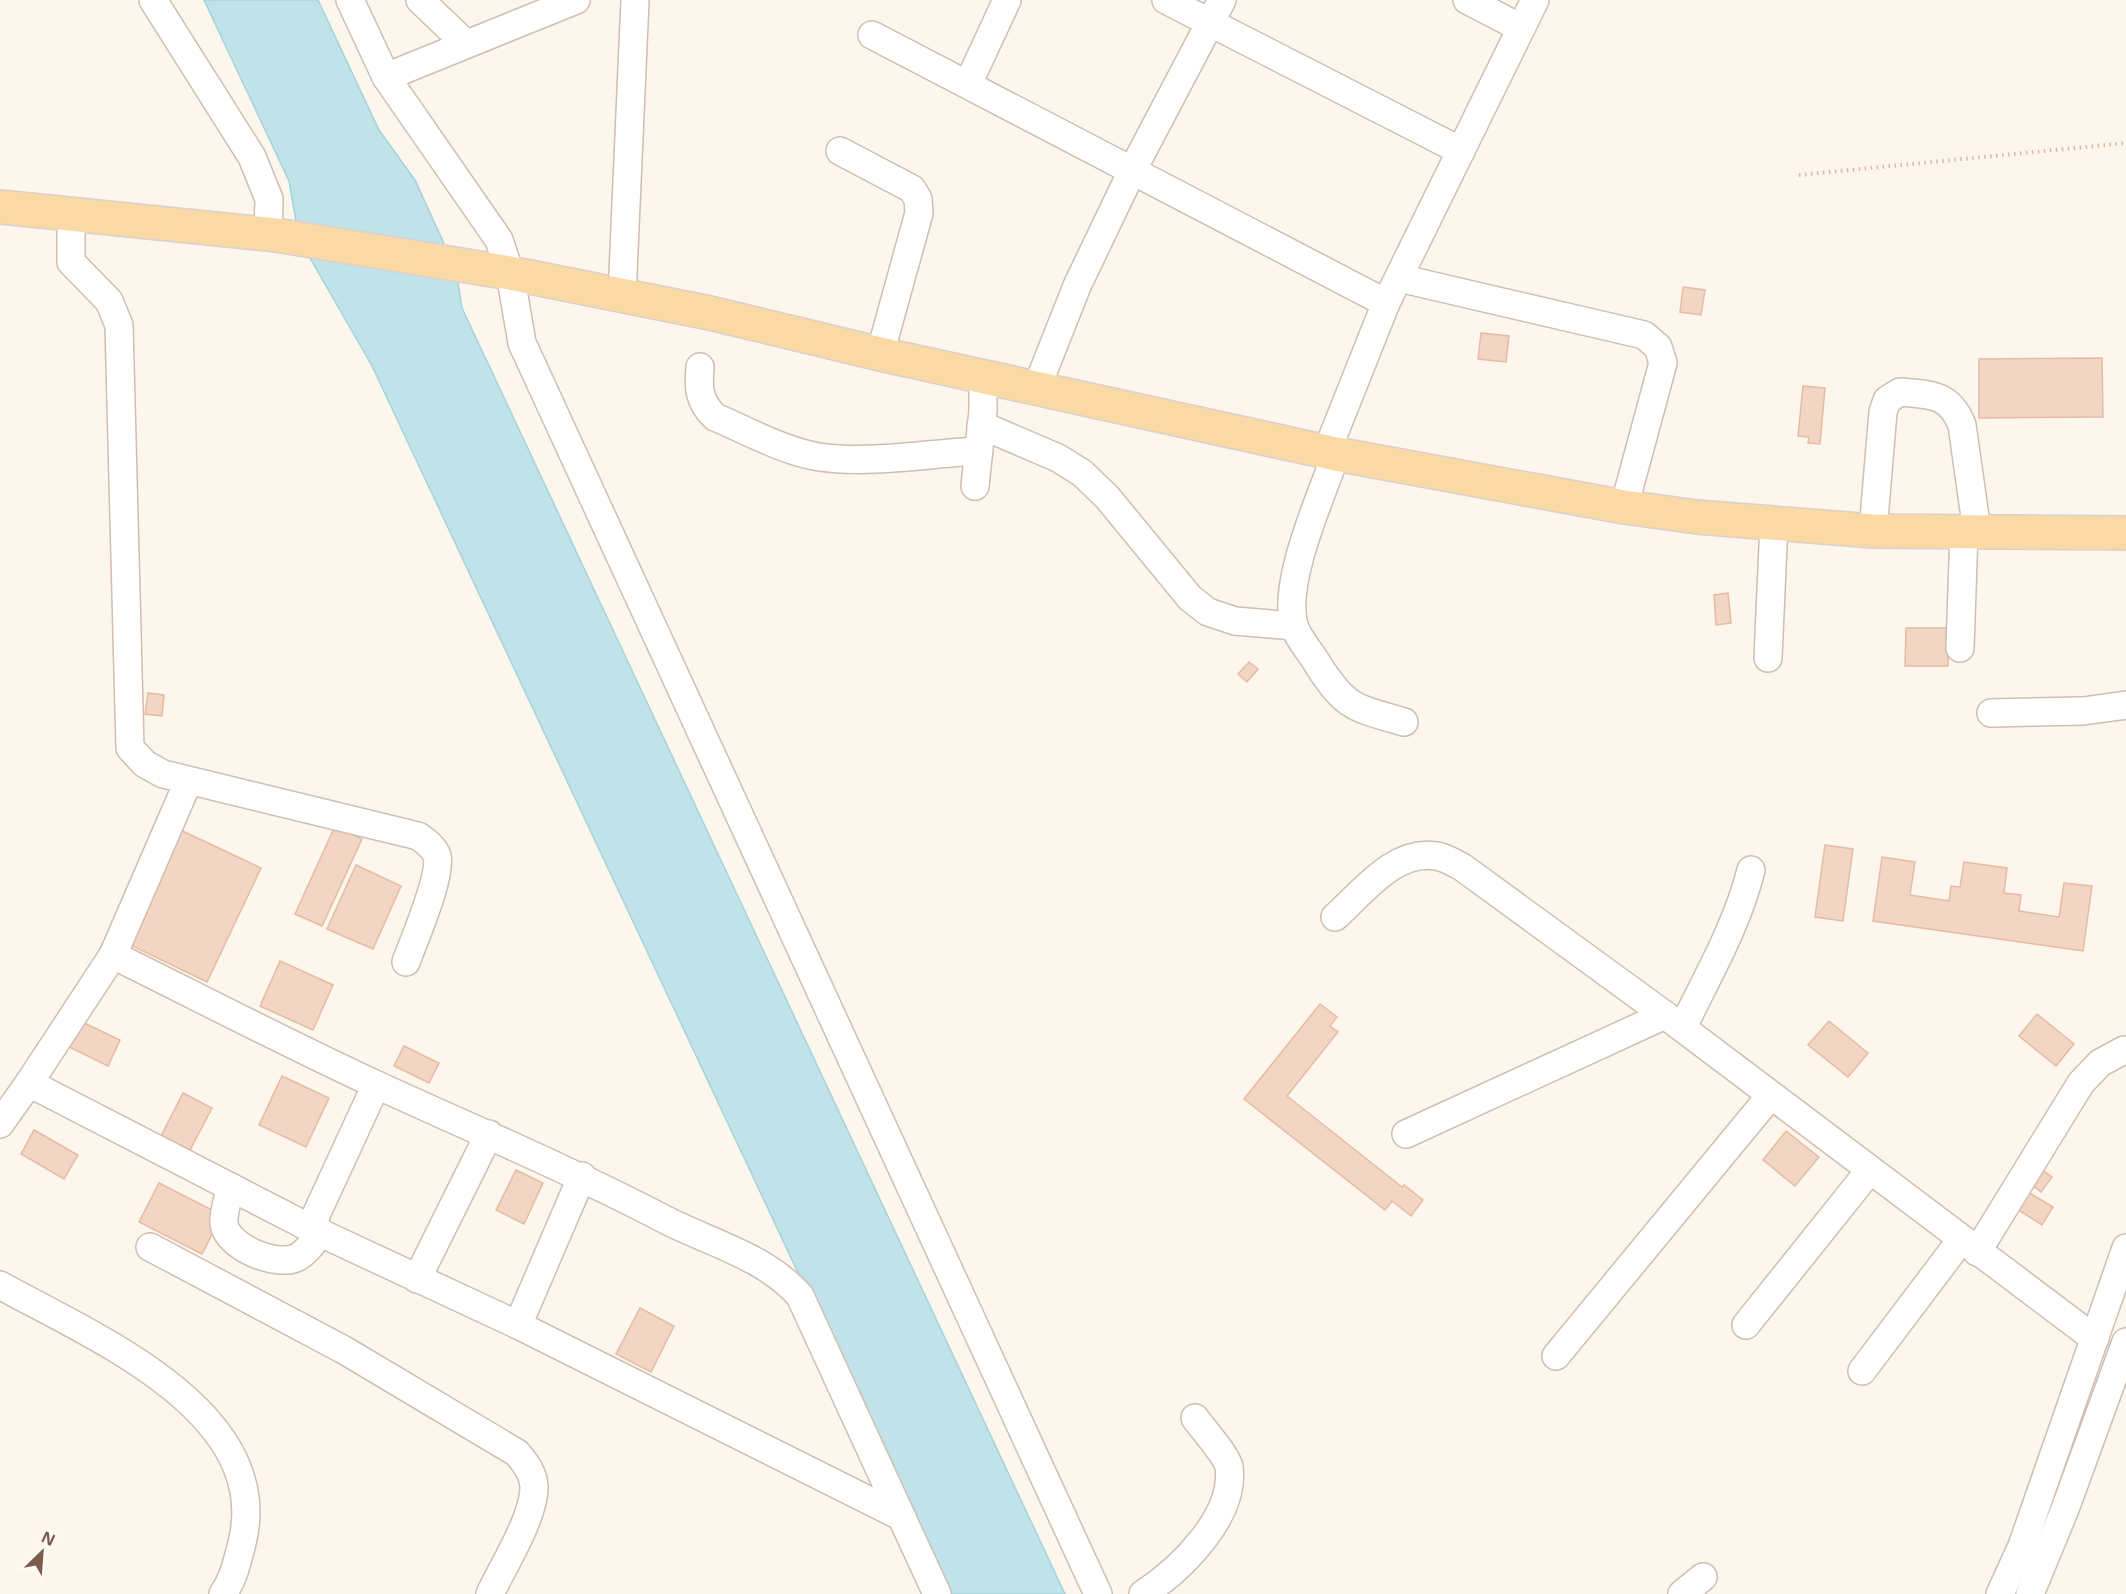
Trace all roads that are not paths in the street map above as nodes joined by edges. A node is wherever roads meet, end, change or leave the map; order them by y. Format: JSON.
{"nodes":[{"id":1,"x":153,"y":0,"type":"edge"},
{"id":2,"x":350,"y":0,"type":"edge"},
{"id":3,"x":420,"y":0,"type":"edge"},
{"id":4,"x":576,"y":0,"type":"edge"},
{"id":5,"x":635,"y":0,"type":"edge"},
{"id":6,"x":1007,"y":0,"type":"edge"},
{"id":7,"x":1166,"y":0,"type":"edge"},
{"id":8,"x":1222,"y":0,"type":"edge"},
{"id":9,"x":1467,"y":0,"type":"edge"},
{"id":10,"x":1534,"y":0,"type":"edge"},
{"id":11,"x":1210,"y":24,"type":"junction"},
{"id":12,"x":1521,"y":28,"type":"junction"},
{"id":13,"x":872,"y":35,"type":"dead end"},
{"id":14,"x":466,"y":44,"type":"junction"},
{"id":15,"x":974,"y":71,"type":"dead end"},
{"id":16,"x":386,"y":76,"type":"junction"},
{"id":17,"x":840,"y":150,"type":"dead end"},
{"id":18,"x":1461,"y":151,"type":"junction"},
{"id":19,"x":1132,"y":171,"type":"junction"},
{"id":20,"x":0,"y":207,"type":"edge"},
{"id":21,"x":71,"y":215,"type":"junction"},
{"id":22,"x":272,"y":235,"type":"junction"},
{"id":23,"x":510,"y":273,"type":"junction"},
{"id":24,"x":1399,"y":278,"type":"junction"},
{"id":25,"x":622,"y":296,"type":"junction"},
{"id":26,"x":1386,"y":303,"type":"junction"},
{"id":27,"x":880,"y":354,"type":"junction"},
{"id":28,"x":699,"y":367,"type":"dead end"},
{"id":29,"x":983,"y":376,"type":"junction"},
{"id":30,"x":1037,"y":387,"type":"junction"},
{"id":31,"x":981,"y":425,"type":"junction"},
{"id":32,"x":976,"y":451,"type":"junction"},
{"id":33,"x":1332,"y":453,"type":"junction"},
{"id":34,"x":975,"y":486,"type":"dead end"},
{"id":35,"x":1624,"y":507,"type":"junction"},
{"id":36,"x":1774,"y":523,"type":"junction"},
{"id":37,"x":1873,"y":531,"type":"junction"},
{"id":38,"x":1971,"y":532,"type":"junction"},
{"id":39,"x":2126,"y":533,"type":"edge"},
{"id":40,"x":1294,"y":626,"type":"junction"},
{"id":41,"x":1960,"y":648,"type":"dead end"},
{"id":42,"x":1768,"y":658,"type":"dead end"},
{"id":43,"x":2126,"y":705,"type":"edge"},
{"id":44,"x":1991,"y":713,"type":"dead end"},
{"id":45,"x":1404,"y":722,"type":"dead end"},
{"id":46,"x":188,"y":782,"type":"junction"},
{"id":47,"x":1751,"y":870,"type":"dead end"},
{"id":48,"x":1335,"y":917,"type":"dead end"},
{"id":49,"x":112,"y":955,"type":"junction"},
{"id":50,"x":406,"y":962,"type":"dead end"},
{"id":51,"x":1674,"y":1021,"type":"junction"},
{"id":52,"x":2124,"y":1050,"type":"dead end"},
{"id":53,"x":29,"y":1083,"type":"junction"},
{"id":54,"x":376,"y":1085,"type":"junction"},
{"id":55,"x":1771,"y":1095,"type":"junction"},
{"id":56,"x":0,"y":1124,"type":"edge"},
{"id":57,"x":489,"y":1134,"type":"junction"},
{"id":58,"x":1406,"y":1134,"type":"dead end"},
{"id":59,"x":1870,"y":1170,"type":"junction"},
{"id":60,"x":582,"y":1176,"type":"junction"},
{"id":61,"x":231,"y":1187,"type":"junction"},
{"id":62,"x":315,"y":1230,"type":"junction"},
{"id":63,"x":150,"y":1246,"type":"dead end"},
{"id":64,"x":1969,"y":1246,"type":"junction"},
{"id":65,"x":2126,"y":1248,"type":"edge"},
{"id":66,"x":417,"y":1279,"type":"junction"},
{"id":67,"x":0,"y":1285,"type":"edge"},
{"id":68,"x":518,"y":1325,"type":"junction"},
{"id":69,"x":1746,"y":1325,"type":"dead end"},
{"id":70,"x":2095,"y":1339,"type":"junction"},
{"id":71,"x":2126,"y":1342,"type":"edge"},
{"id":72,"x":1556,"y":1356,"type":"dead end"},
{"id":73,"x":1862,"y":1371,"type":"dead end"},
{"id":74,"x":1195,"y":1418,"type":"dead end"},
{"id":75,"x":902,"y":1517,"type":"junction"},
{"id":76,"x":1703,"y":1577,"type":"dead end"},
{"id":77,"x":223,"y":1594,"type":"edge"},
{"id":78,"x":490,"y":1594,"type":"edge"},
{"id":79,"x":937,"y":1594,"type":"edge"},
{"id":80,"x":1098,"y":1594,"type":"edge"},
{"id":81,"x":1143,"y":1594,"type":"edge"},
{"id":82,"x":1682,"y":1594,"type":"edge"},
{"id":83,"x":2000,"y":1594,"type":"edge"},
{"id":84,"x":2030,"y":1594,"type":"edge"}],
"edges":[{"from":1,"to":22,"type":"street"},
{"from":2,"to":16,"type":"street"},
{"from":3,"to":14,"type":"street"},
{"from":4,"to":14,"type":"street"},
{"from":5,"to":25,"type":"street"},
{"from":6,"to":15,"type":"street"},
{"from":7,"to":11,"type":"street"},
{"from":8,"to":11,"type":"street"},
{"from":9,"to":12,"type":"street"},
{"from":10,"to":12,"type":"street"},
{"from":11,"to":18,"type":"street"},
{"from":11,"to":19,"type":"street"},
{"from":12,"to":18,"type":"street"},
{"from":13,"to":19,"type":"street"},
{"from":14,"to":16,"type":"street"},
{"from":16,"to":23,"type":"street"},
{"from":17,"to":27,"type":"street"},
{"from":18,"to":24,"type":"street"},
{"from":19,"to":26,"type":"street"},
{"from":19,"to":30,"type":"street"},
{"from":20,"to":21,"type":"main road"},
{"from":21,"to":22,"type":"main road"},
{"from":21,"to":46,"type":"street"},
{"from":22,"to":23,"type":"main road"},
{"from":23,"to":25,"type":"main road"},
{"from":23,"to":80,"type":"street"},
{"from":24,"to":26,"type":"street"},
{"from":24,"to":35,"type":"street"},
{"from":25,"to":27,"type":"main road"},
{"from":26,"to":33,"type":"street"},
{"from":27,"to":29,"type":"main road"},
{"from":28,"to":32,"type":"street"},
{"from":29,"to":30,"type":"main road"},
{"from":29,"to":31,"type":"street"},
{"from":30,"to":33,"type":"main road"},
{"from":31,"to":32,"type":"street"},
{"from":31,"to":40,"type":"street"},
{"from":32,"to":34,"type":"street"},
{"from":33,"to":35,"type":"main road"},
{"from":33,"to":40,"type":"street"},
{"from":35,"to":36,"type":"main road"},
{"from":36,"to":37,"type":"main road"},
{"from":36,"to":42,"type":"street"},
{"from":37,"to":38,"type":"main road"},
{"from":37,"to":38,"type":"street"},
{"from":38,"to":39,"type":"main road"},
{"from":38,"to":41,"type":"street"},
{"from":40,"to":45,"type":"street"},
{"from":43,"to":44,"type":"street"},
{"from":46,"to":49,"type":"street"},
{"from":46,"to":50,"type":"street"},
{"from":47,"to":51,"type":"street"},
{"from":48,"to":51,"type":"street"},
{"from":49,"to":53,"type":"street"},
{"from":49,"to":54,"type":"street"},
{"from":51,"to":55,"type":"street"},
{"from":51,"to":58,"type":"street"},
{"from":52,"to":64,"type":"street"},
{"from":53,"to":56,"type":"street"},
{"from":53,"to":61,"type":"street"},
{"from":54,"to":57,"type":"street"},
{"from":54,"to":62,"type":"street"},
{"from":55,"to":59,"type":"street"},
{"from":55,"to":72,"type":"street"},
{"from":57,"to":60,"type":"street"},
{"from":57,"to":66,"type":"street"},
{"from":59,"to":64,"type":"street"},
{"from":59,"to":69,"type":"street"},
{"from":60,"to":68,"type":"street"},
{"from":60,"to":75,"type":"street"},
{"from":61,"to":62,"type":"street"},
{"from":61,"to":62,"type":"street"},
{"from":62,"to":66,"type":"street"},
{"from":63,"to":78,"type":"street"},
{"from":64,"to":70,"type":"street"},
{"from":64,"to":73,"type":"street"},
{"from":65,"to":70,"type":"street"},
{"from":66,"to":68,"type":"street"},
{"from":67,"to":77,"type":"street"},
{"from":68,"to":75,"type":"street"},
{"from":70,"to":83,"type":"street"},
{"from":71,"to":84,"type":"street"},
{"from":74,"to":81,"type":"street"},
{"from":75,"to":79,"type":"street"},
{"from":76,"to":82,"type":"street"}]}
